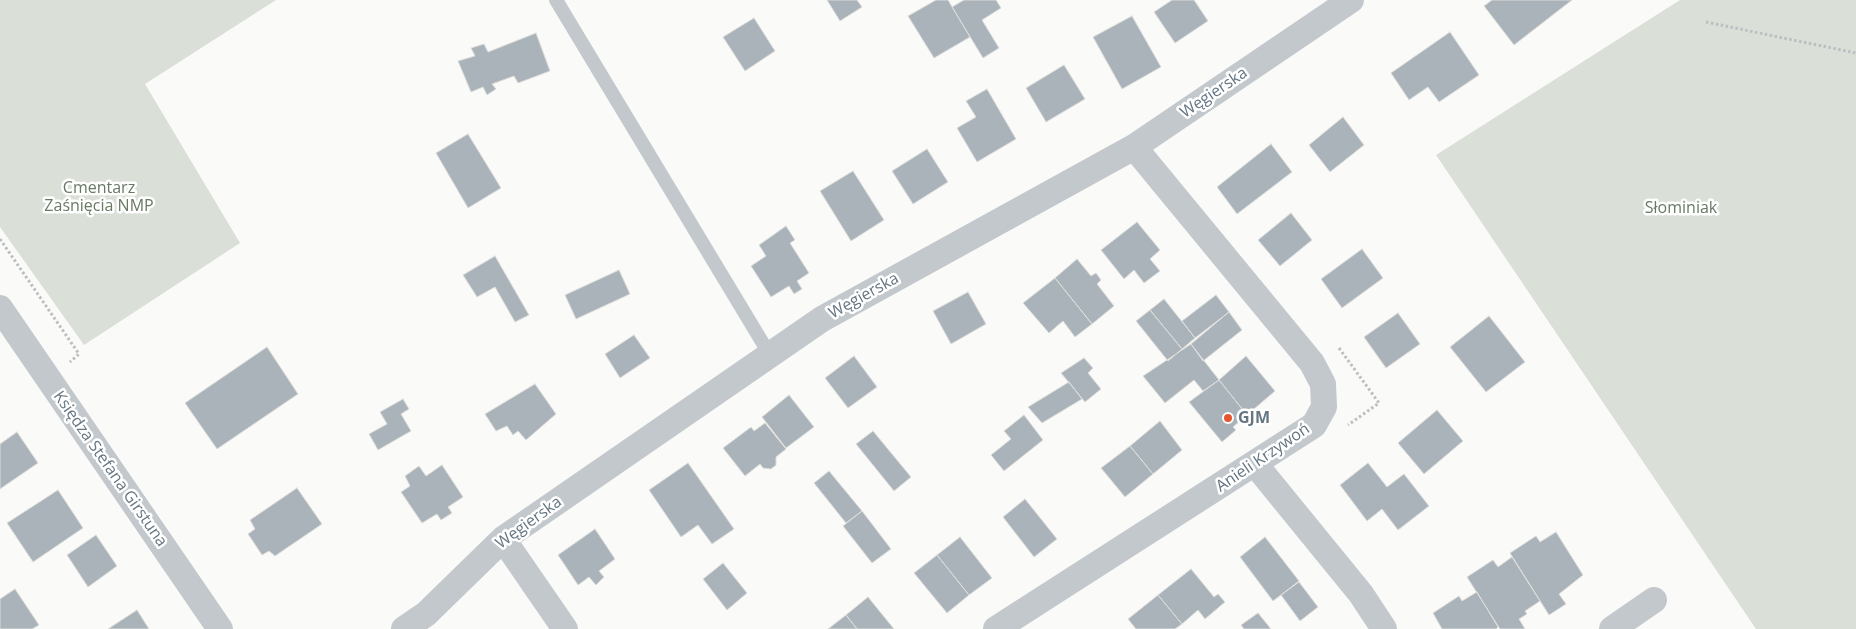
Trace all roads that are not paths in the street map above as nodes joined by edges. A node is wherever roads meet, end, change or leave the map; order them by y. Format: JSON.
{"nodes":[{"id":1,"x":556,"y":0,"type":"edge"},
{"id":2,"x":1351,"y":0,"type":"edge"},
{"id":3,"x":1134,"y":147,"type":"junction"},
{"id":4,"x":0,"y":308,"type":"edge"},
{"id":5,"x":770,"y":355,"type":"junction"},
{"id":6,"x":1255,"y":464,"type":"junction"},
{"id":7,"x":503,"y":539,"type":"junction"},
{"id":8,"x":1654,"y":600,"type":"dead end"},
{"id":9,"x":220,"y":629,"type":"edge"},
{"id":10,"x":404,"y":629,"type":"edge"},
{"id":11,"x":565,"y":629,"type":"edge"},
{"id":12,"x":996,"y":629,"type":"edge"},
{"id":13,"x":1384,"y":629,"type":"edge"},
{"id":14,"x":1612,"y":629,"type":"edge"}],
"edges":[{"from":1,"to":5,"type":"lane"},
{"from":2,"to":3,"type":"street","name":"Węgierska"},
{"from":3,"to":5,"type":"street","name":"Węgierska"},
{"from":3,"to":6,"type":"street","name":"Anieli Krzywoń"},
{"from":4,"to":9,"type":"street","name":"Księdza Stefana Girstuna"},
{"from":5,"to":7,"type":"street","name":"Węgierska"},
{"from":6,"to":12,"type":"street","name":"Anieli Krzywoń"},
{"from":6,"to":13,"type":"street"},
{"from":7,"to":10,"type":"street","name":"Węgierska"},
{"from":7,"to":11,"type":"street"},
{"from":8,"to":14,"type":"street"}]}
